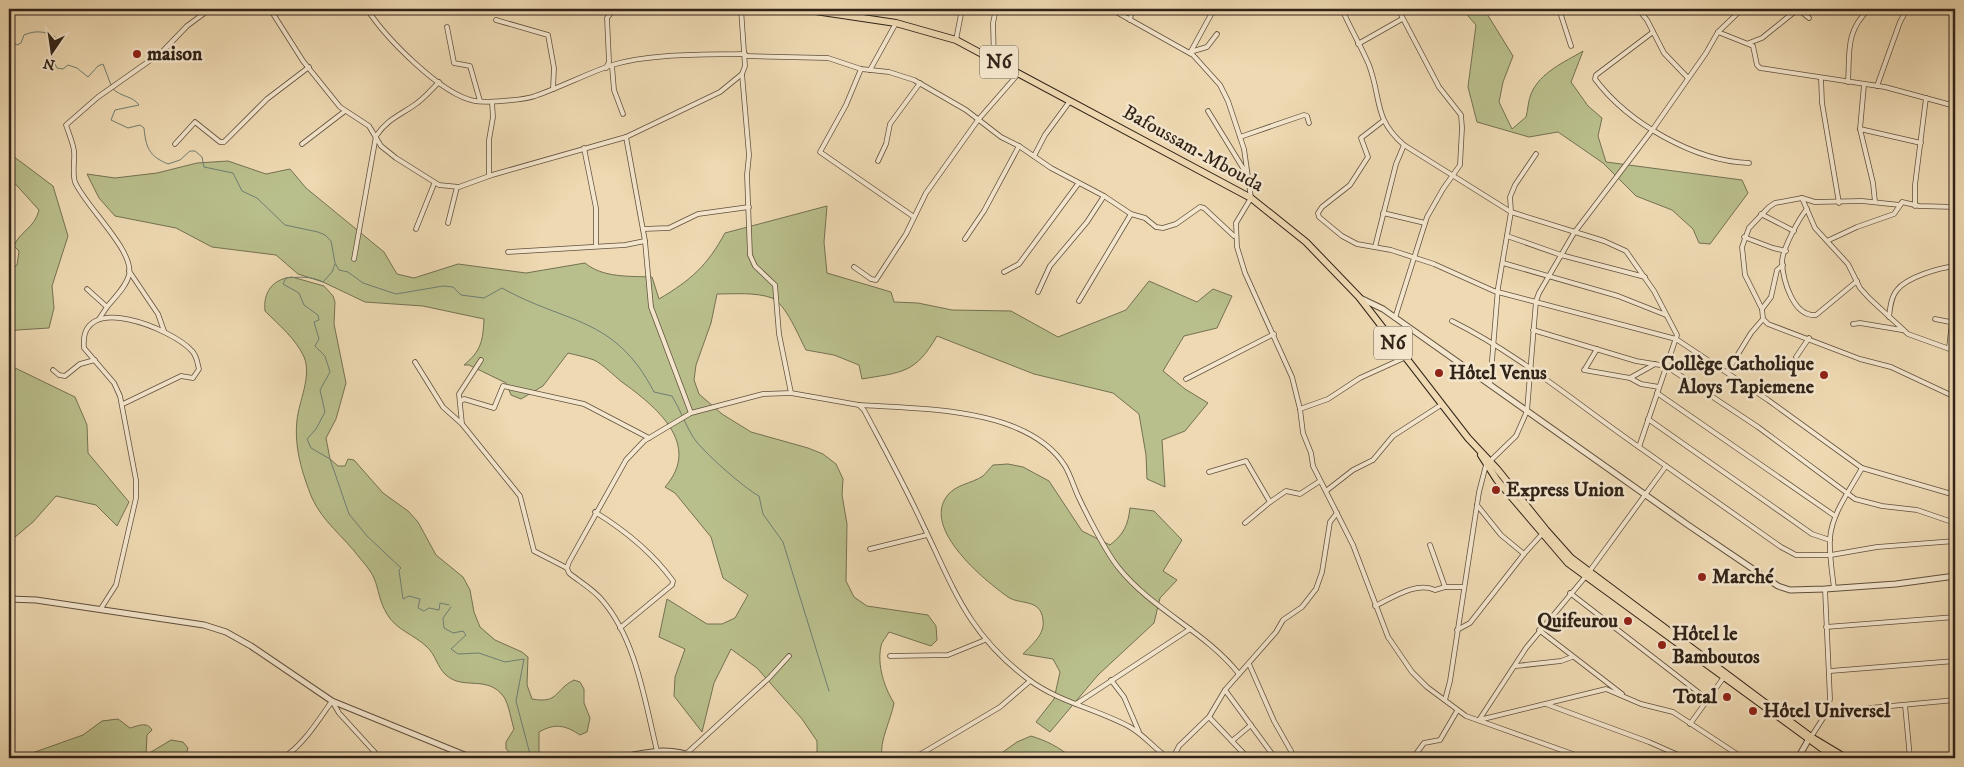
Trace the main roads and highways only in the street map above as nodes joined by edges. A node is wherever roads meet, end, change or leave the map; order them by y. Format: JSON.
{"nodes":[{"id":1,"x":802,"y":9,"type":"edge"},
{"id":2,"x":810,"y":9,"type":"edge"},
{"id":3,"x":1810,"y":739,"type":"junction"},
{"id":4,"x":1835,"y":758,"type":"edge"},
{"id":5,"x":1846,"y":758,"type":"edge"}],
"edges":[{"from":1,"to":2,"type":"highway","name":"Bafoussam-Mbouda","number":"N6"},
{"from":2,"to":3,"type":"highway","name":"Bafoussam-Mbouda","number":"N6"},
{"from":3,"to":4,"type":"highway","name":"Bafoussam-Mbouda","number":"N6"},
{"from":3,"to":5,"type":"highway","name":"Bafoussam-Mbouda","number":"N6"}]}
